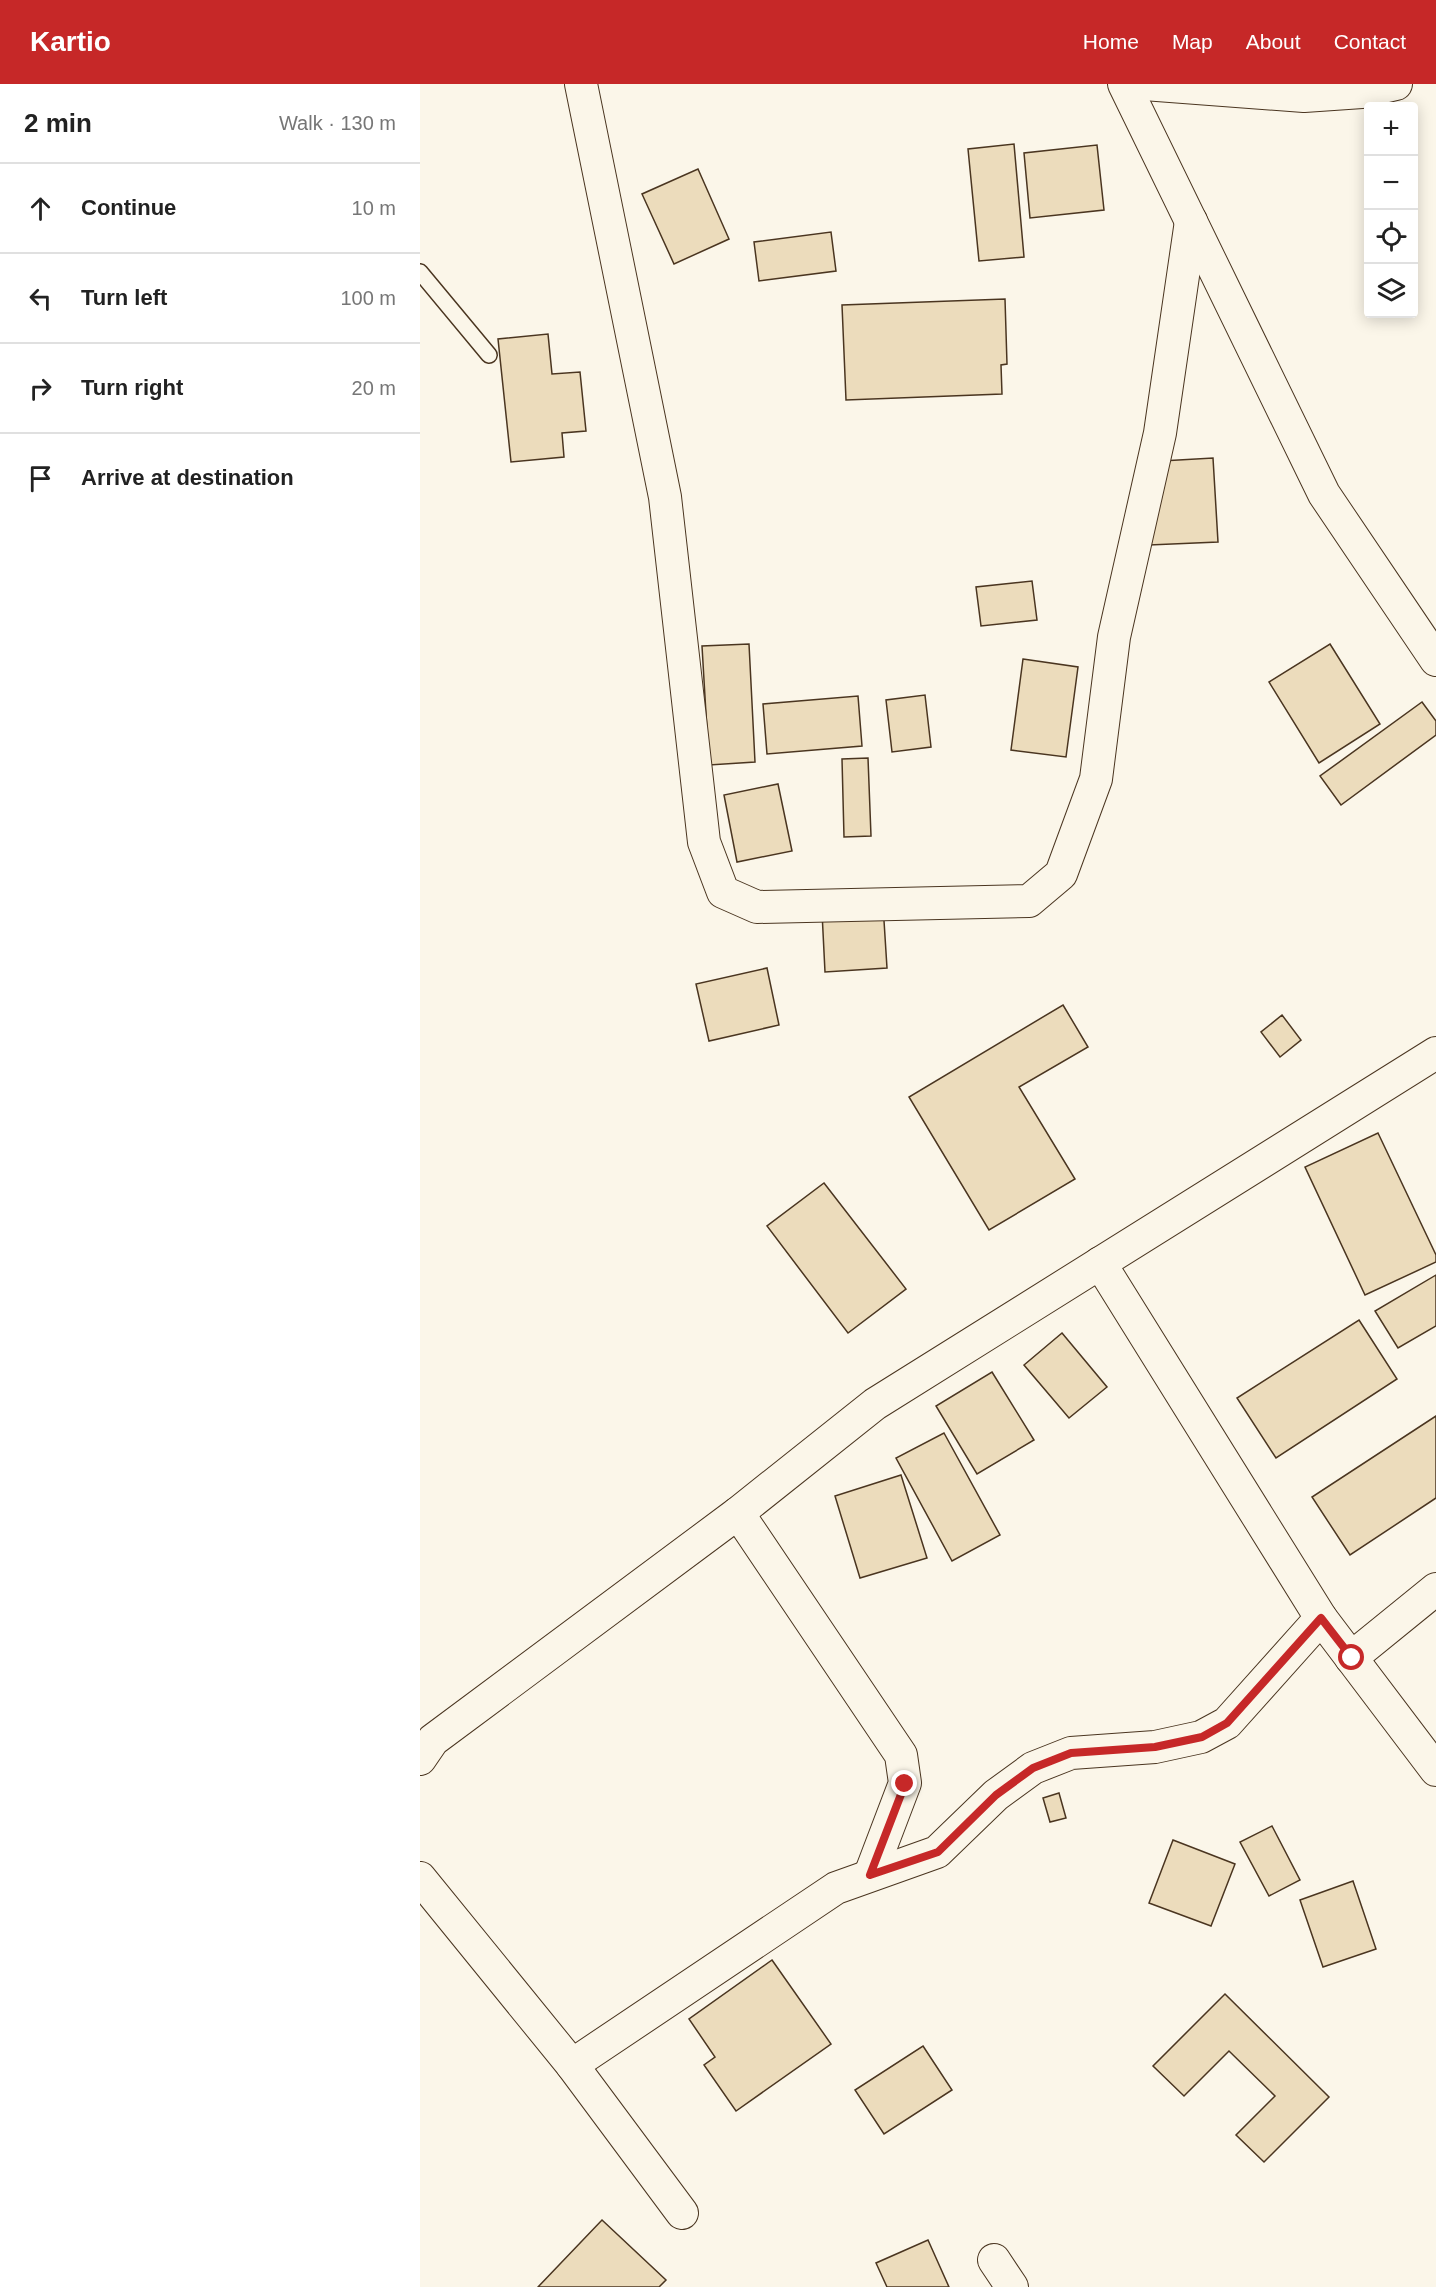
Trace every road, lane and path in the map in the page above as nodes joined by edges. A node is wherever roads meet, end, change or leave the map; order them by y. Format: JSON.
{"nodes":[{"id":1,"x":581,"y":84,"type":"edge"},
{"id":2,"x":1124,"y":84,"type":"edge"},
{"id":3,"x":1144,"y":84,"type":"edge"},
{"id":4,"x":1396,"y":84,"type":"edge"},
{"id":5,"x":1191,"y":221,"type":"junction"},
{"id":6,"x":420,"y":272,"type":"edge"},
{"id":7,"x":489,"y":355,"type":"dead end"},
{"id":8,"x":1436,"y":660,"type":"edge"},
{"id":9,"x":1436,"y":1053,"type":"edge"},
{"id":10,"x":1100,"y":1263,"type":"junction"},
{"id":11,"x":738,"y":1514,"type":"junction"},
{"id":12,"x":1436,"y":1589,"type":"edge"},
{"id":13,"x":1321,"y":1618,"type":"junction"},
{"id":14,"x":1352,"y":1658,"type":"junction"},
{"id":15,"x":420,"y":1759,"type":"edge"},
{"id":16,"x":1436,"y":1770,"type":"edge"},
{"id":17,"x":870,"y":1875,"type":"junction"},
{"id":18,"x":420,"y":1878,"type":"edge"},
{"id":19,"x":572,"y":2065,"type":"junction"},
{"id":20,"x":682,"y":2213,"type":"dead end"},
{"id":21,"x":994,"y":2260,"type":"dead end"},
{"id":22,"x":1012,"y":2287,"type":"edge"}],
"edges":[{"from":1,"to":5,"type":"street"},
{"from":2,"to":5,"type":"street"},
{"from":3,"to":4,"type":"street"},
{"from":5,"to":8,"type":"street"},
{"from":6,"to":7,"type":"lane"},
{"from":9,"to":10,"type":"street"},
{"from":10,"to":11,"type":"street"},
{"from":10,"to":13,"type":"street"},
{"from":11,"to":15,"type":"street"},
{"from":11,"to":17,"type":"street"},
{"from":12,"to":14,"type":"street"},
{"from":13,"to":14,"type":"street"},
{"from":13,"to":17,"type":"street"},
{"from":14,"to":16,"type":"street"},
{"from":17,"to":19,"type":"street"},
{"from":18,"to":19,"type":"street"},
{"from":19,"to":20,"type":"street"},
{"from":21,"to":22,"type":"street"}]}
